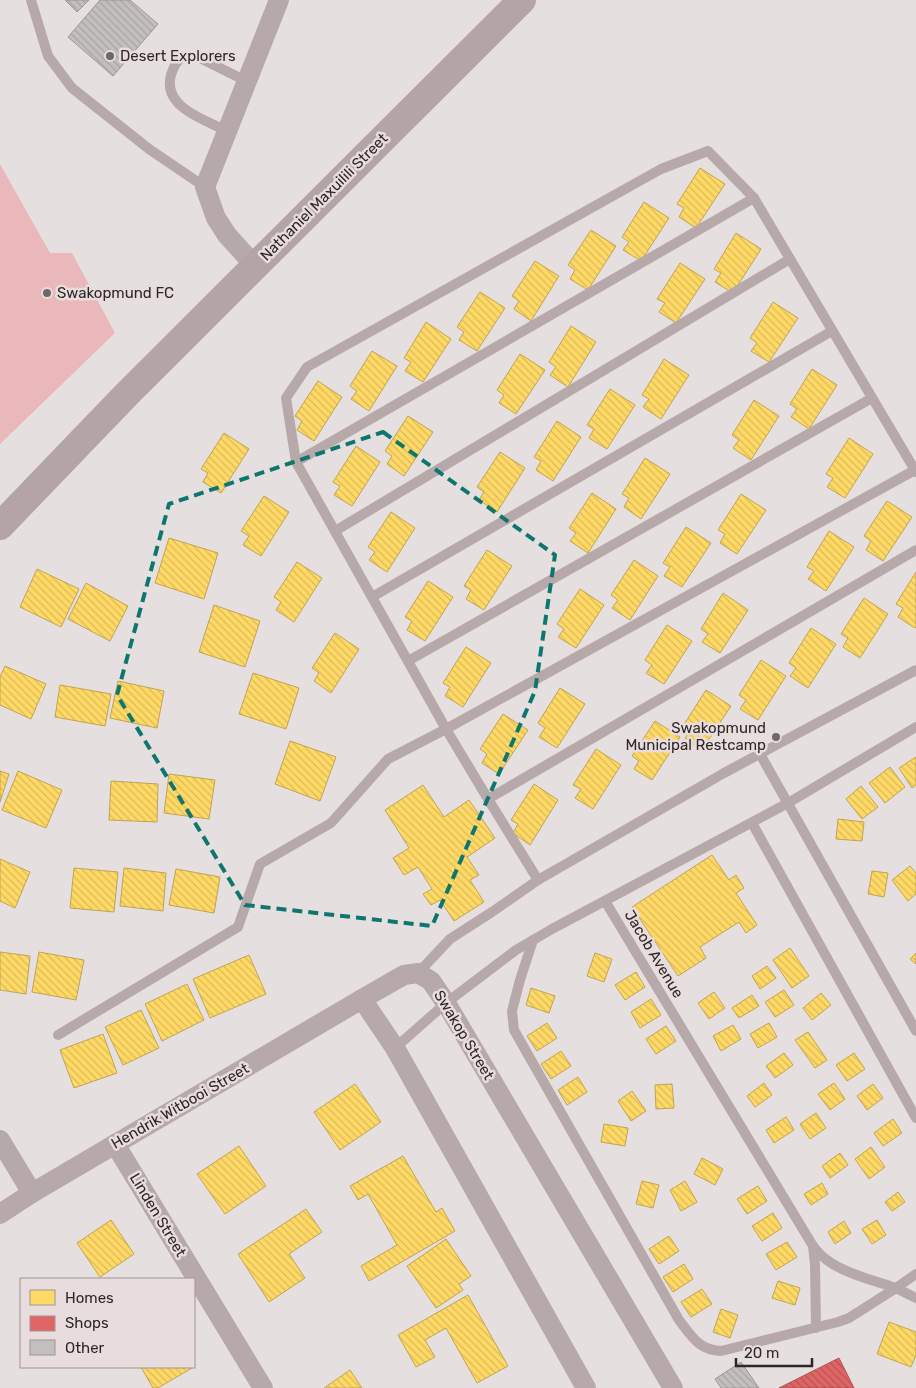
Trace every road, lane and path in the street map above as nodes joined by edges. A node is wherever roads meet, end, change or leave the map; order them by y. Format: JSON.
{"nodes":[{"id":1,"x":31,"y":0,"type":"edge"},
{"id":2,"x":278,"y":0,"type":"edge"},
{"id":3,"x":522,"y":0,"type":"edge"},
{"id":4,"x":246,"y":81,"type":"junction"},
{"id":5,"x":227,"y":131,"type":"junction"},
{"id":6,"x":205,"y":187,"type":"junction"},
{"id":7,"x":754,"y":198,"type":"junction"},
{"id":8,"x":790,"y":259,"type":"junction"},
{"id":9,"x":255,"y":266,"type":"junction"},
{"id":10,"x":832,"y":331,"type":"junction"},
{"id":11,"x":128,"y":394,"type":"junction"},
{"id":12,"x":872,"y":398,"type":"junction"},
{"id":13,"x":296,"y":462,"type":"junction"},
{"id":14,"x":915,"y":471,"type":"edge"},
{"id":15,"x":0,"y":508,"type":"edge"},
{"id":16,"x":0,"y":526,"type":"edge"},
{"id":17,"x":335,"y":531,"type":"junction"},
{"id":18,"x":916,"y":550,"type":"edge"},
{"id":19,"x":372,"y":597,"type":"junction"},
{"id":20,"x":408,"y":661,"type":"junction"},
{"id":21,"x":916,"y":670,"type":"edge"},
{"id":22,"x":916,"y":727,"type":"edge"},
{"id":23,"x":446,"y":729,"type":"junction"},
{"id":24,"x":760,"y":754,"type":"junction"},
{"id":25,"x":488,"y":799,"type":"junction"},
{"id":26,"x":788,"y":803,"type":"junction"},
{"id":27,"x":752,"y":824,"type":"junction"},
{"id":28,"x":538,"y":880,"type":"junction"},
{"id":29,"x":605,"y":901,"type":"junction"},
{"id":30,"x":533,"y":940,"type":"junction"},
{"id":31,"x":418,"y":973,"type":"junction"},
{"id":32,"x":362,"y":999,"type":"junction"},
{"id":33,"x":446,"y":1003,"type":"junction"},
{"id":34,"x":916,"y":1031,"type":"edge"},
{"id":35,"x":58,"y":1035,"type":"dead end"},
{"id":36,"x":395,"y":1048,"type":"junction"},
{"id":37,"x":916,"y":1118,"type":"edge"},
{"id":38,"x":0,"y":1140,"type":"edge"},
{"id":39,"x":115,"y":1144,"type":"junction"},
{"id":40,"x":32,"y":1193,"type":"junction"},
{"id":41,"x":0,"y":1214,"type":"edge"},
{"id":42,"x":813,"y":1246,"type":"junction"},
{"id":43,"x":916,"y":1274,"type":"edge"},
{"id":44,"x":896,"y":1288,"type":"junction"},
{"id":45,"x":916,"y":1298,"type":"edge"},
{"id":46,"x":816,"y":1328,"type":"junction"},
{"id":47,"x":263,"y":1388,"type":"edge"},
{"id":48,"x":586,"y":1388,"type":"edge"},
{"id":49,"x":673,"y":1388,"type":"edge"}],
"edges":[{"from":1,"to":6,"type":"lane"},
{"from":2,"to":4,"type":"street"},
{"from":3,"to":9,"type":"highway","name":"Nathaniel Maxuilili Street"},
{"from":4,"to":5,"type":"street"},
{"from":4,"to":5,"type":"lane"},
{"from":5,"to":6,"type":"street"},
{"from":6,"to":9,"type":"street"},
{"from":7,"to":8,"type":"lane"},
{"from":7,"to":13,"type":"lane"},
{"from":7,"to":13,"type":"lane"},
{"from":8,"to":10,"type":"lane"},
{"from":8,"to":17,"type":"lane"},
{"from":9,"to":11,"type":"highway","name":"Nathaniel Maxuilili Street"},
{"from":10,"to":12,"type":"lane"},
{"from":10,"to":19,"type":"lane"},
{"from":11,"to":15,"type":"highway","name":"Nathaniel Maxuilili Street"},
{"from":11,"to":16,"type":"highway","name":"Nathaniel Maxuilili Street"},
{"from":12,"to":14,"type":"lane"},
{"from":12,"to":20,"type":"lane"},
{"from":13,"to":17,"type":"lane"},
{"from":14,"to":23,"type":"lane"},
{"from":17,"to":19,"type":"lane"},
{"from":18,"to":25,"type":"lane"},
{"from":19,"to":20,"type":"lane"},
{"from":20,"to":23,"type":"lane"},
{"from":21,"to":24,"type":"lane"},
{"from":22,"to":26,"type":"lane","name":"Jacob Avenue"},
{"from":23,"to":25,"type":"lane"},
{"from":23,"to":35,"type":"lane"},
{"from":24,"to":26,"type":"lane"},
{"from":24,"to":28,"type":"lane"},
{"from":25,"to":28,"type":"lane"},
{"from":26,"to":27,"type":"lane","name":"Jacob Avenue"},
{"from":26,"to":34,"type":"lane"},
{"from":27,"to":29,"type":"lane","name":"Jacob Avenue"},
{"from":27,"to":37,"type":"lane"},
{"from":28,"to":31,"type":"lane"},
{"from":29,"to":30,"type":"lane"},
{"from":29,"to":42,"type":"lane","name":"Jacob Avenue"},
{"from":30,"to":33,"type":"lane"},
{"from":30,"to":46,"type":"lane"},
{"from":31,"to":32,"type":"street"},
{"from":31,"to":33,"type":"street","name":"Swakop Street"},
{"from":32,"to":36,"type":"street"},
{"from":32,"to":39,"type":"street","name":"Hendrik Witbooi Street"},
{"from":33,"to":36,"type":"lane"},
{"from":33,"to":49,"type":"street","name":"Swakop Street"},
{"from":36,"to":48,"type":"street"},
{"from":38,"to":40,"type":"street"},
{"from":39,"to":40,"type":"street","name":"Hendrik Witbooi Street"},
{"from":39,"to":47,"type":"street","name":"Linden Street"},
{"from":40,"to":41,"type":"street","name":"Hendrik Witbooi Street"},
{"from":42,"to":44,"type":"lane","name":"Jacob Avenue"},
{"from":42,"to":46,"type":"lane"},
{"from":43,"to":44,"type":"lane"},
{"from":44,"to":45,"type":"lane","name":"Jacob Avenue"},
{"from":44,"to":46,"type":"lane"}]}
